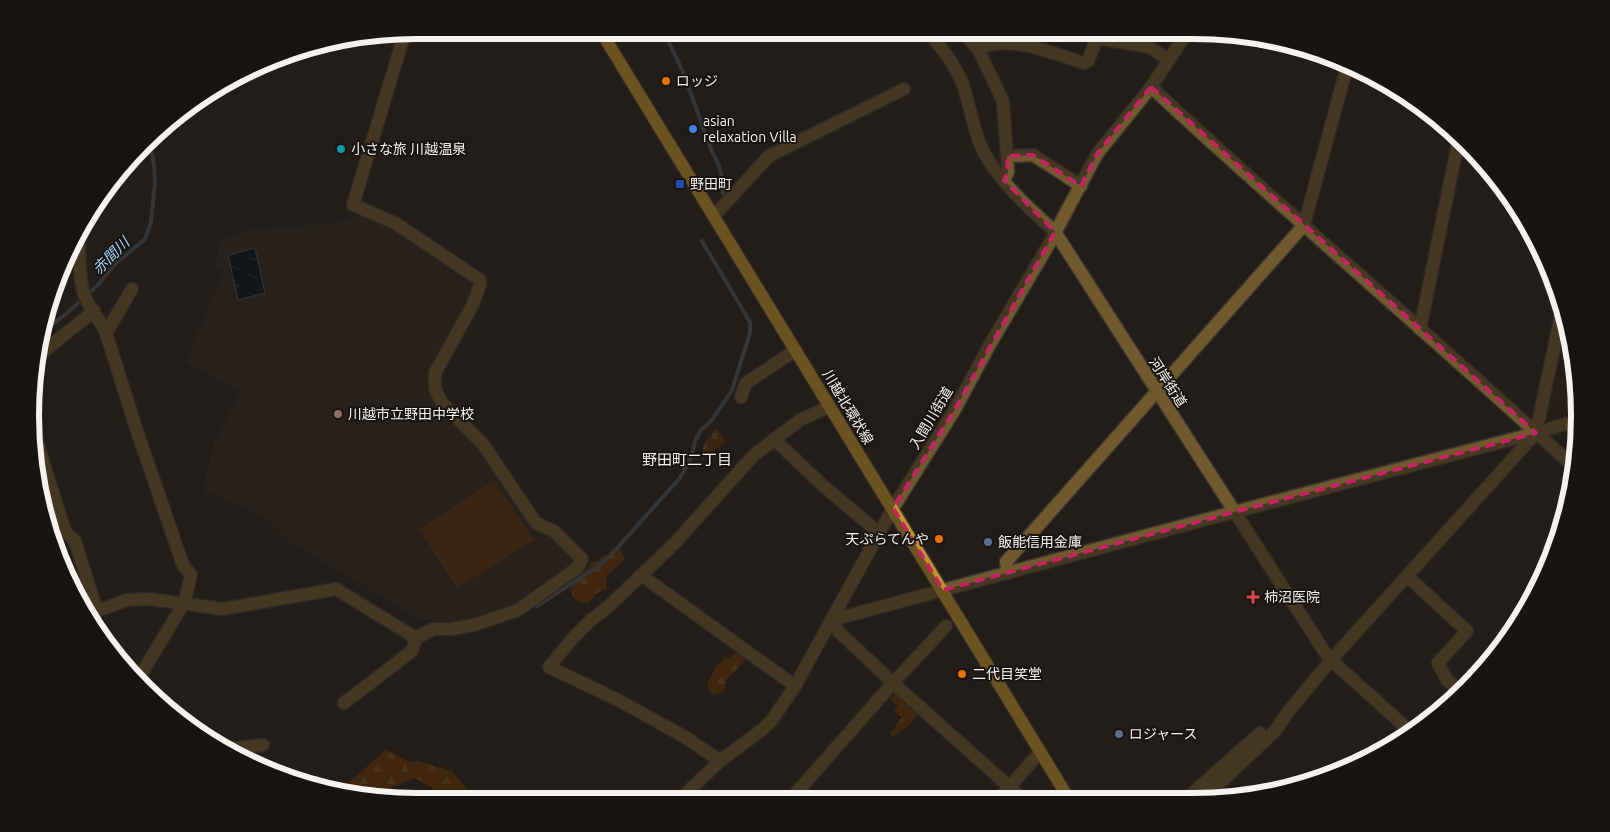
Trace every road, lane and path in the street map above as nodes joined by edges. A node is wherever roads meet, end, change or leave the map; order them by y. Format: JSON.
{"nodes":[{"id":1,"x":610,"y":39,"type":"edge"},
{"id":2,"x":934,"y":39,"type":"edge"},
{"id":3,"x":970,"y":39,"type":"edge"},
{"id":4,"x":1097,"y":39,"type":"edge"},
{"id":5,"x":1103,"y":39,"type":"edge"},
{"id":6,"x":1183,"y":39,"type":"edge"},
{"id":7,"x":403,"y":40,"type":"edge"},
{"id":8,"x":978,"y":49,"type":"junction"},
{"id":9,"x":1169,"y":60,"type":"junction"},
{"id":10,"x":1346,"y":71,"type":"edge"},
{"id":11,"x":1151,"y":87,"type":"junction"},
{"id":12,"x":904,"y":89,"type":"dead end"},
{"id":13,"x":1457,"y":146,"type":"edge"},
{"id":14,"x":1007,"y":156,"type":"junction"},
{"id":15,"x":1004,"y":180,"type":"junction"},
{"id":16,"x":1081,"y":186,"type":"junction"},
{"id":17,"x":714,"y":216,"type":"junction"},
{"id":18,"x":1304,"y":225,"type":"junction"},
{"id":19,"x":1055,"y":232,"type":"junction"},
{"id":20,"x":81,"y":243,"type":"edge"},
{"id":21,"x":132,"y":289,"type":"dead end"},
{"id":22,"x":88,"y":301,"type":"junction"},
{"id":23,"x":1559,"y":323,"type":"edge"},
{"id":24,"x":1420,"y":329,"type":"junction"},
{"id":25,"x":106,"y":333,"type":"junction"},
{"id":26,"x":45,"y":348,"type":"edge"},
{"id":27,"x":796,"y":350,"type":"junction"},
{"id":28,"x":1156,"y":392,"type":"junction"},
{"id":29,"x":741,"y":397,"type":"dead end"},
{"id":30,"x":830,"y":406,"type":"junction"},
{"id":31,"x":1571,"y":422,"type":"edge"},
{"id":32,"x":1536,"y":433,"type":"junction"},
{"id":33,"x":774,"y":439,"type":"junction"},
{"id":34,"x":41,"y":456,"type":"edge"},
{"id":35,"x":1568,"y":462,"type":"edge"},
{"id":36,"x":893,"y":508,"type":"junction"},
{"id":37,"x":1234,"y":512,"type":"junction"},
{"id":38,"x":880,"y":534,"type":"junction"},
{"id":39,"x":1008,"y":573,"type":"junction"},
{"id":40,"x":641,"y":575,"type":"junction"},
{"id":41,"x":1407,"y":576,"type":"junction"},
{"id":42,"x":943,"y":590,"type":"junction"},
{"id":43,"x":184,"y":603,"type":"junction"},
{"id":44,"x":832,"y":620,"type":"junction"},
{"id":45,"x":946,"y":626,"type":"dead end"},
{"id":46,"x":416,"y":638,"type":"junction"},
{"id":47,"x":1331,"y":660,"type":"junction"},
{"id":48,"x":141,"y":674,"type":"edge"},
{"id":49,"x":893,"y":683,"type":"junction"},
{"id":50,"x":795,"y":686,"type":"junction"},
{"id":51,"x":1456,"y":688,"type":"edge"},
{"id":52,"x":344,"y":703,"type":"dead end"},
{"id":53,"x":1288,"y":712,"type":"junction"},
{"id":54,"x":1407,"y":728,"type":"edge"},
{"id":55,"x":1275,"y":731,"type":"junction"},
{"id":56,"x":263,"y":744,"type":"dead end"},
{"id":57,"x":236,"y":747,"type":"edge"},
{"id":58,"x":1040,"y":752,"type":"junction"},
{"id":59,"x":720,"y":761,"type":"junction"},
{"id":60,"x":1010,"y":787,"type":"junction"},
{"id":61,"x":1209,"y":792,"type":"edge"},
{"id":62,"x":1220,"y":792,"type":"edge"},
{"id":63,"x":686,"y":793,"type":"edge"},
{"id":64,"x":796,"y":793,"type":"edge"},
{"id":65,"x":1004,"y":793,"type":"edge"},
{"id":66,"x":1016,"y":793,"type":"edge"},
{"id":67,"x":1066,"y":793,"type":"edge"},
{"id":68,"x":1193,"y":793,"type":"edge"}],
"edges":[{"from":1,"to":17,"type":"main road","name":"川越北環状線"},
{"from":2,"to":15,"type":"street","name":"河岸街道"},
{"from":3,"to":8,"type":"street"},
{"from":4,"to":8,"type":"street"},
{"from":5,"to":9,"type":"street"},
{"from":6,"to":9,"type":"street","name":"入間川街道"},
{"from":7,"to":46,"type":"street"},
{"from":8,"to":14,"type":"street"},
{"from":9,"to":11,"type":"street","name":"入間川街道"},
{"from":10,"to":18,"type":"street"},
{"from":11,"to":16,"type":"street","name":"入間川街道"},
{"from":11,"to":18,"type":"street"},
{"from":12,"to":17,"type":"street"},
{"from":13,"to":24,"type":"street"},
{"from":14,"to":15,"type":"street"},
{"from":14,"to":16,"type":"street"},
{"from":15,"to":19,"type":"street","name":"河岸街道"},
{"from":16,"to":19,"type":"street","name":"入間川街道"},
{"from":17,"to":27,"type":"main road","name":"川越北環状線"},
{"from":18,"to":24,"type":"street"},
{"from":18,"to":28,"type":"street"},
{"from":19,"to":28,"type":"street","name":"河岸街道"},
{"from":19,"to":36,"type":"street","name":"入間川街道"},
{"from":20,"to":22,"type":"street"},
{"from":21,"to":25,"type":"street"},
{"from":22,"to":25,"type":"street"},
{"from":22,"to":26,"type":"street"},
{"from":23,"to":32,"type":"street"},
{"from":24,"to":32,"type":"street"},
{"from":25,"to":43,"type":"street"},
{"from":27,"to":29,"type":"street"},
{"from":27,"to":30,"type":"main road","name":"川越北環状線"},
{"from":28,"to":37,"type":"street","name":"河岸街道"},
{"from":28,"to":39,"type":"street"},
{"from":30,"to":33,"type":"street"},
{"from":30,"to":36,"type":"main road","name":"川越北環状線"},
{"from":31,"to":32,"type":"street"},
{"from":32,"to":35,"type":"street"},
{"from":32,"to":37,"type":"street"},
{"from":32,"to":41,"type":"street"},
{"from":33,"to":38,"type":"street"},
{"from":33,"to":40,"type":"street"},
{"from":34,"to":43,"type":"street"},
{"from":36,"to":38,"type":"street","name":"入間川街道"},
{"from":36,"to":42,"type":"main road","name":"川越北環状線"},
{"from":37,"to":39,"type":"street"},
{"from":37,"to":47,"type":"street","name":"河岸街道"},
{"from":38,"to":44,"type":"street","name":"入間川街道"},
{"from":39,"to":42,"type":"street"},
{"from":40,"to":50,"type":"street"},
{"from":40,"to":59,"type":"street"},
{"from":41,"to":47,"type":"street"},
{"from":41,"to":51,"type":"street"},
{"from":42,"to":44,"type":"street"},
{"from":42,"to":58,"type":"main road","name":"川越北環状線"},
{"from":43,"to":46,"type":"street"},
{"from":43,"to":48,"type":"street"},
{"from":44,"to":49,"type":"street"},
{"from":44,"to":50,"type":"street","name":"入間川街道"},
{"from":45,"to":49,"type":"street"},
{"from":46,"to":52,"type":"street"},
{"from":47,"to":53,"type":"street"},
{"from":47,"to":54,"type":"street","name":"河岸街道"},
{"from":49,"to":60,"type":"street"},
{"from":49,"to":64,"type":"street"},
{"from":50,"to":59,"type":"street","name":"入間川街道"},
{"from":53,"to":55,"type":"street"},
{"from":53,"to":68,"type":"street"},
{"from":55,"to":61,"type":"street"},
{"from":55,"to":62,"type":"street"},
{"from":56,"to":57,"type":"street"},
{"from":58,"to":60,"type":"street"},
{"from":58,"to":67,"type":"main road","name":"川越北環状線"},
{"from":59,"to":63,"type":"street","name":"入間川街道"},
{"from":60,"to":65,"type":"street"},
{"from":60,"to":66,"type":"street"}]}
